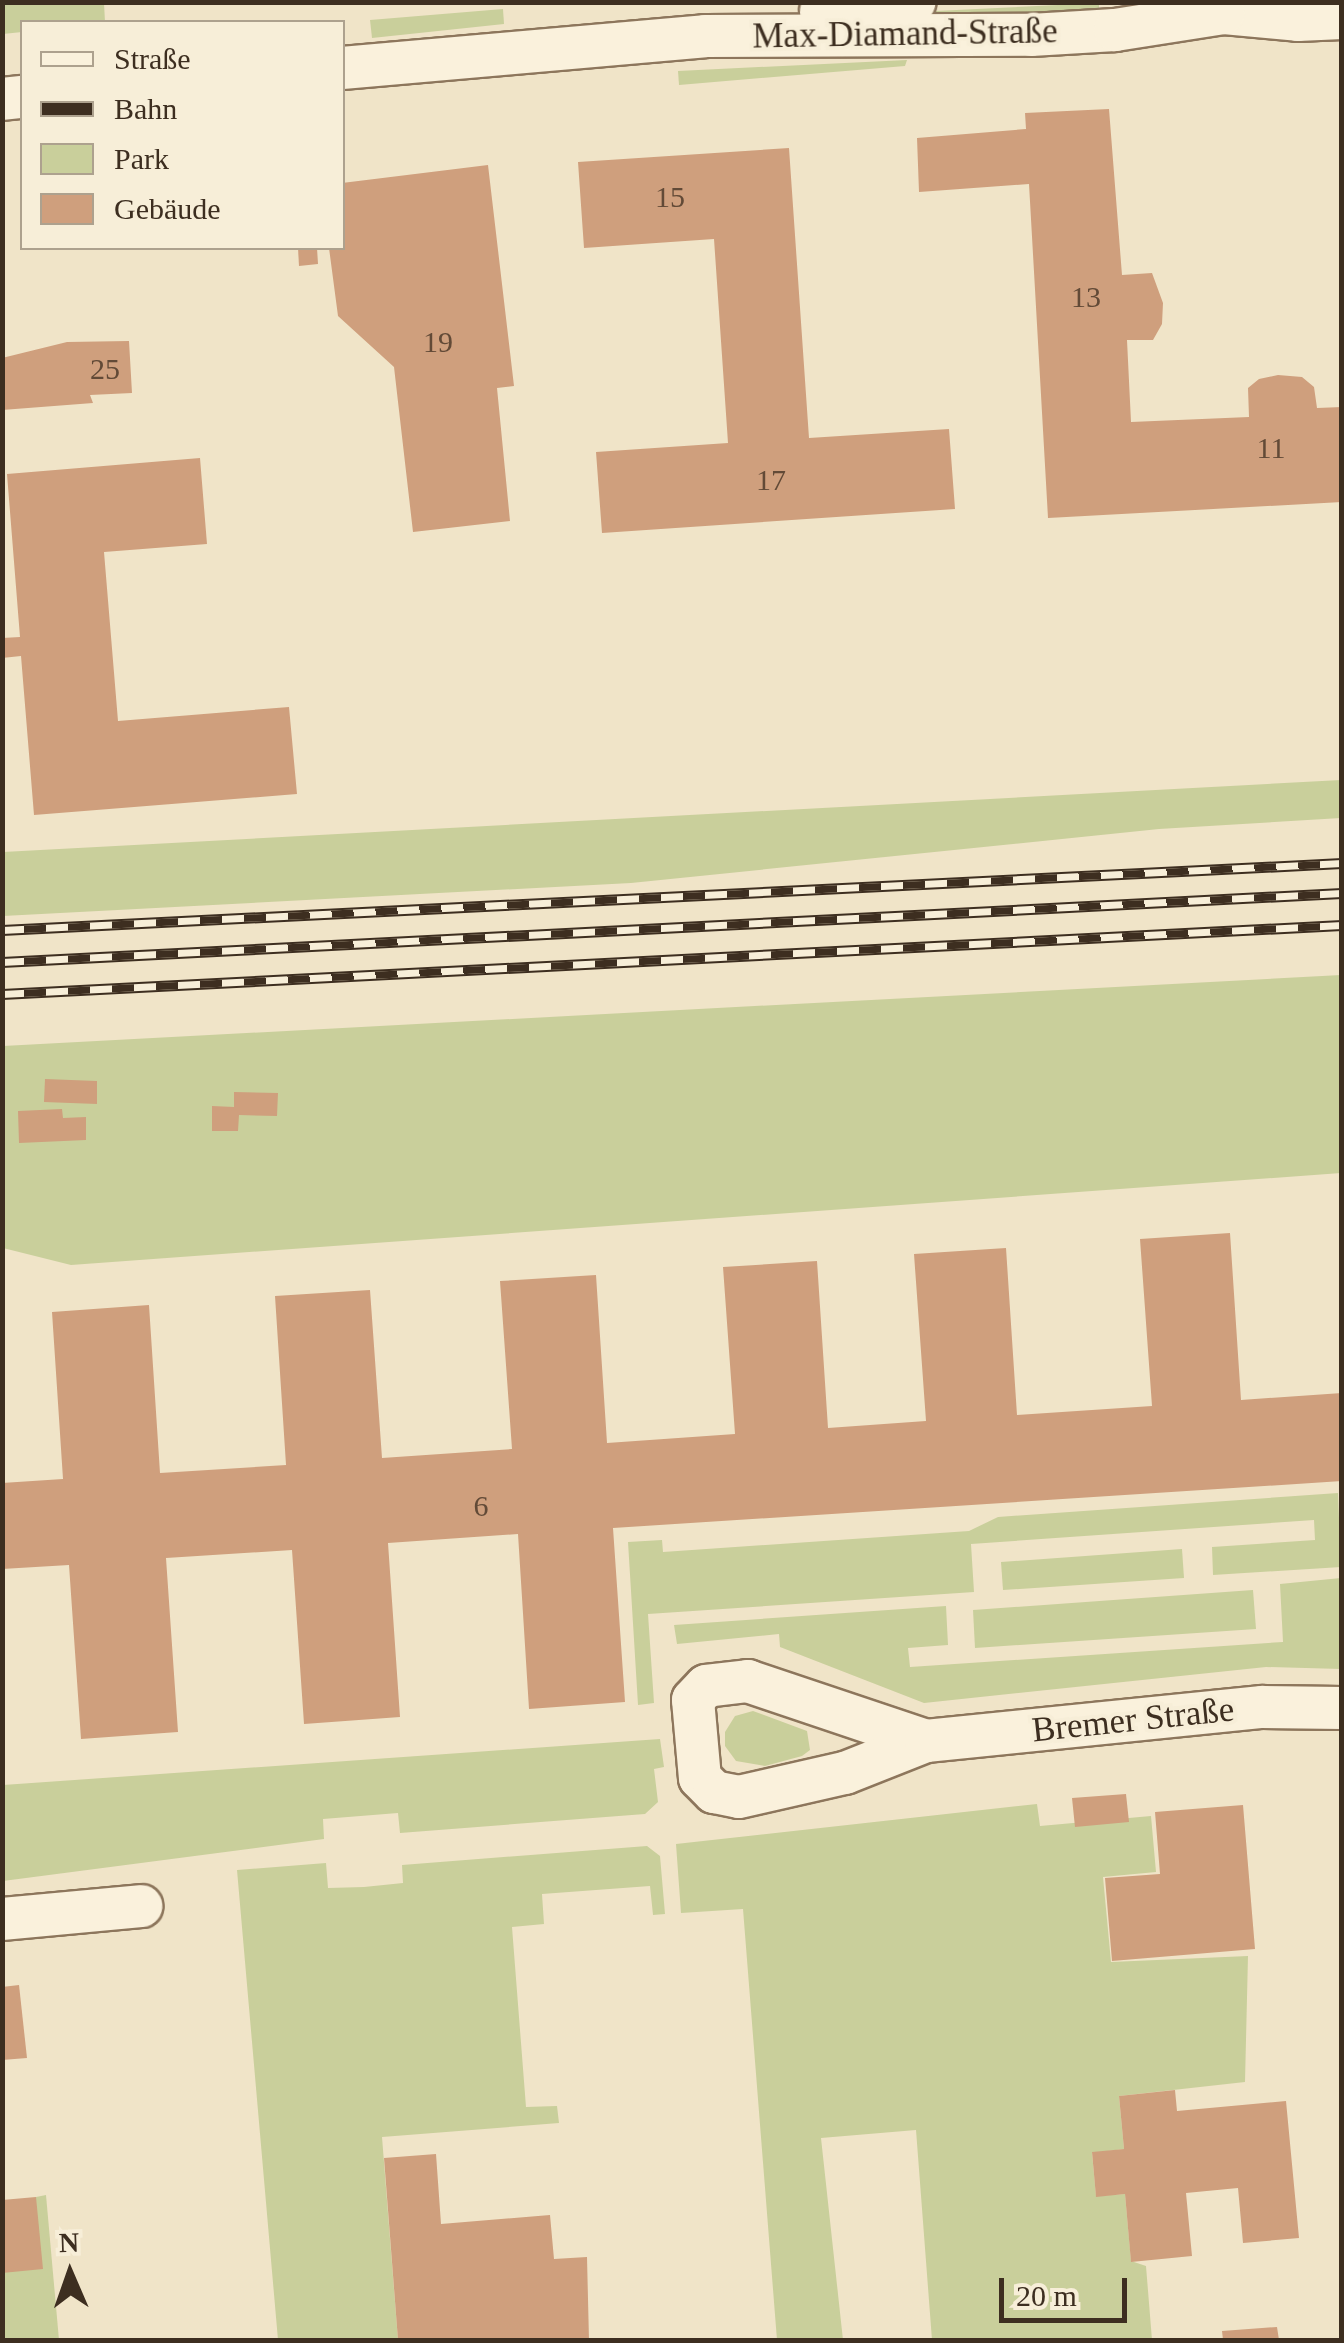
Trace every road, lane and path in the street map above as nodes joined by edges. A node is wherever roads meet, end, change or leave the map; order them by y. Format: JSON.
{"nodes":[{"id":1,"x":914,"y":2,"type":"edge"},
{"id":2,"x":1213,"y":6,"type":"edge"},
{"id":3,"x":1342,"y":18,"type":"edge"},
{"id":4,"x":705,"y":36,"type":"junction"},
{"id":5,"x":345,"y":68,"type":"edge"},
{"id":6,"x":1342,"y":1708,"type":"edge"},
{"id":7,"x":926,"y":1741,"type":"junction"},
{"id":8,"x":141,"y":1906,"type":"dead end"},
{"id":9,"x":2,"y":1920,"type":"edge"}],
"edges":[{"from":1,"to":4,"type":"street","name":"Max-Diamand-Straße"},
{"from":2,"to":3,"type":"street","name":"Max-Diamand-Straße"},
{"from":2,"to":4,"type":"street","name":"Max-Diamand-Straße"},
{"from":4,"to":5,"type":"street","name":"Max-Diamand-Straße"},
{"from":6,"to":7,"type":"street","name":"Bremer Straße"},
{"from":7,"to":7,"type":"street","name":"Bremer Straße"},
{"from":8,"to":9,"type":"street"}]}
